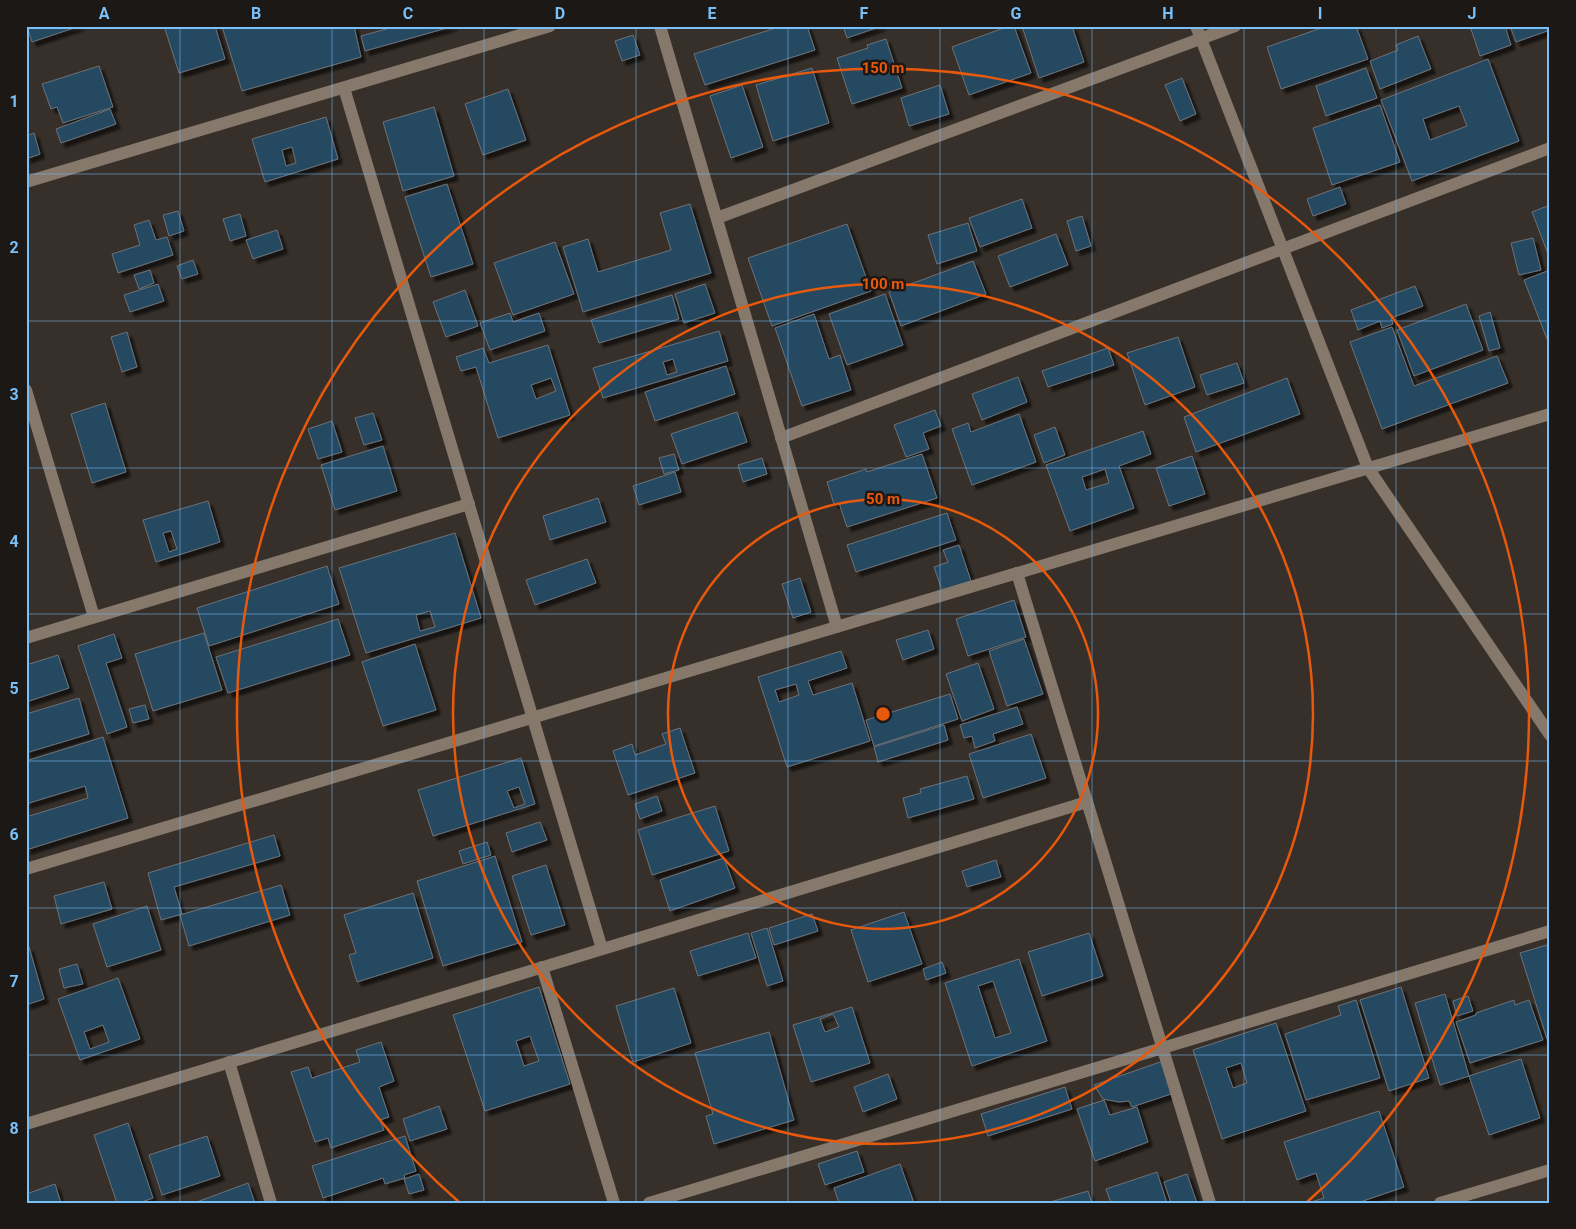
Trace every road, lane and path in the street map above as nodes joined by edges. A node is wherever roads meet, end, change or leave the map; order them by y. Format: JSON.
{"nodes":[{"id":1,"x":550,"y":26,"type":"edge"},
{"id":2,"x":660,"y":26,"type":"edge"},
{"id":3,"x":1196,"y":26,"type":"edge"},
{"id":4,"x":1235,"y":26,"type":"edge"},
{"id":5,"x":1201,"y":39,"type":"junction"},
{"id":6,"x":344,"y":88,"type":"junction"},
{"id":7,"x":1550,"y":148,"type":"edge"},
{"id":8,"x":26,"y":182,"type":"edge"},
{"id":9,"x":717,"y":218,"type":"junction"},
{"id":10,"x":1282,"y":248,"type":"junction"},
{"id":11,"x":26,"y":390,"type":"edge"},
{"id":12,"x":1550,"y":414,"type":"edge"},
{"id":13,"x":782,"y":438,"type":"junction"},
{"id":14,"x":1368,"y":468,"type":"junction"},
{"id":15,"x":469,"y":504,"type":"junction"},
{"id":16,"x":1017,"y":573,"type":"junction"},
{"id":17,"x":94,"y":617,"type":"junction"},
{"id":18,"x":837,"y":627,"type":"junction"},
{"id":19,"x":26,"y":638,"type":"edge"},
{"id":20,"x":533,"y":718,"type":"junction"},
{"id":21,"x":1550,"y":735,"type":"edge"},
{"id":22,"x":1087,"y":802,"type":"junction"},
{"id":23,"x":26,"y":869,"type":"edge"},
{"id":24,"x":1550,"y":931,"type":"edge"},
{"id":25,"x":602,"y":949,"type":"junction"},
{"id":26,"x":542,"y":967,"type":"junction"},
{"id":27,"x":1162,"y":1048,"type":"junction"},
{"id":28,"x":229,"y":1062,"type":"junction"},
{"id":29,"x":26,"y":1124,"type":"edge"},
{"id":30,"x":1550,"y":1170,"type":"edge"},
{"id":31,"x":272,"y":1203,"type":"edge"},
{"id":32,"x":614,"y":1203,"type":"edge"},
{"id":33,"x":649,"y":1203,"type":"edge"},
{"id":34,"x":1210,"y":1203,"type":"edge"},
{"id":35,"x":1440,"y":1203,"type":"edge"}],
"edges":[{"from":1,"to":6,"type":"street"},
{"from":2,"to":9,"type":"street"},
{"from":3,"to":5,"type":"street"},
{"from":4,"to":5,"type":"street"},
{"from":5,"to":9,"type":"street"},
{"from":5,"to":10,"type":"street"},
{"from":6,"to":8,"type":"street"},
{"from":6,"to":15,"type":"street"},
{"from":7,"to":10,"type":"street"},
{"from":9,"to":13,"type":"street"},
{"from":10,"to":13,"type":"street"},
{"from":10,"to":14,"type":"street"},
{"from":11,"to":17,"type":"street"},
{"from":12,"to":14,"type":"street"},
{"from":13,"to":18,"type":"street"},
{"from":14,"to":16,"type":"street"},
{"from":14,"to":21,"type":"street"},
{"from":15,"to":17,"type":"street"},
{"from":15,"to":20,"type":"street"},
{"from":16,"to":18,"type":"street"},
{"from":16,"to":22,"type":"street"},
{"from":17,"to":19,"type":"street"},
{"from":18,"to":20,"type":"street"},
{"from":20,"to":23,"type":"street"},
{"from":20,"to":25,"type":"street"},
{"from":22,"to":25,"type":"street"},
{"from":22,"to":27,"type":"street"},
{"from":24,"to":27,"type":"street"},
{"from":25,"to":26,"type":"street"},
{"from":26,"to":28,"type":"street"},
{"from":26,"to":32,"type":"street"},
{"from":27,"to":33,"type":"street"},
{"from":27,"to":34,"type":"street"},
{"from":28,"to":29,"type":"street"},
{"from":28,"to":31,"type":"street"},
{"from":30,"to":35,"type":"street"}]}
